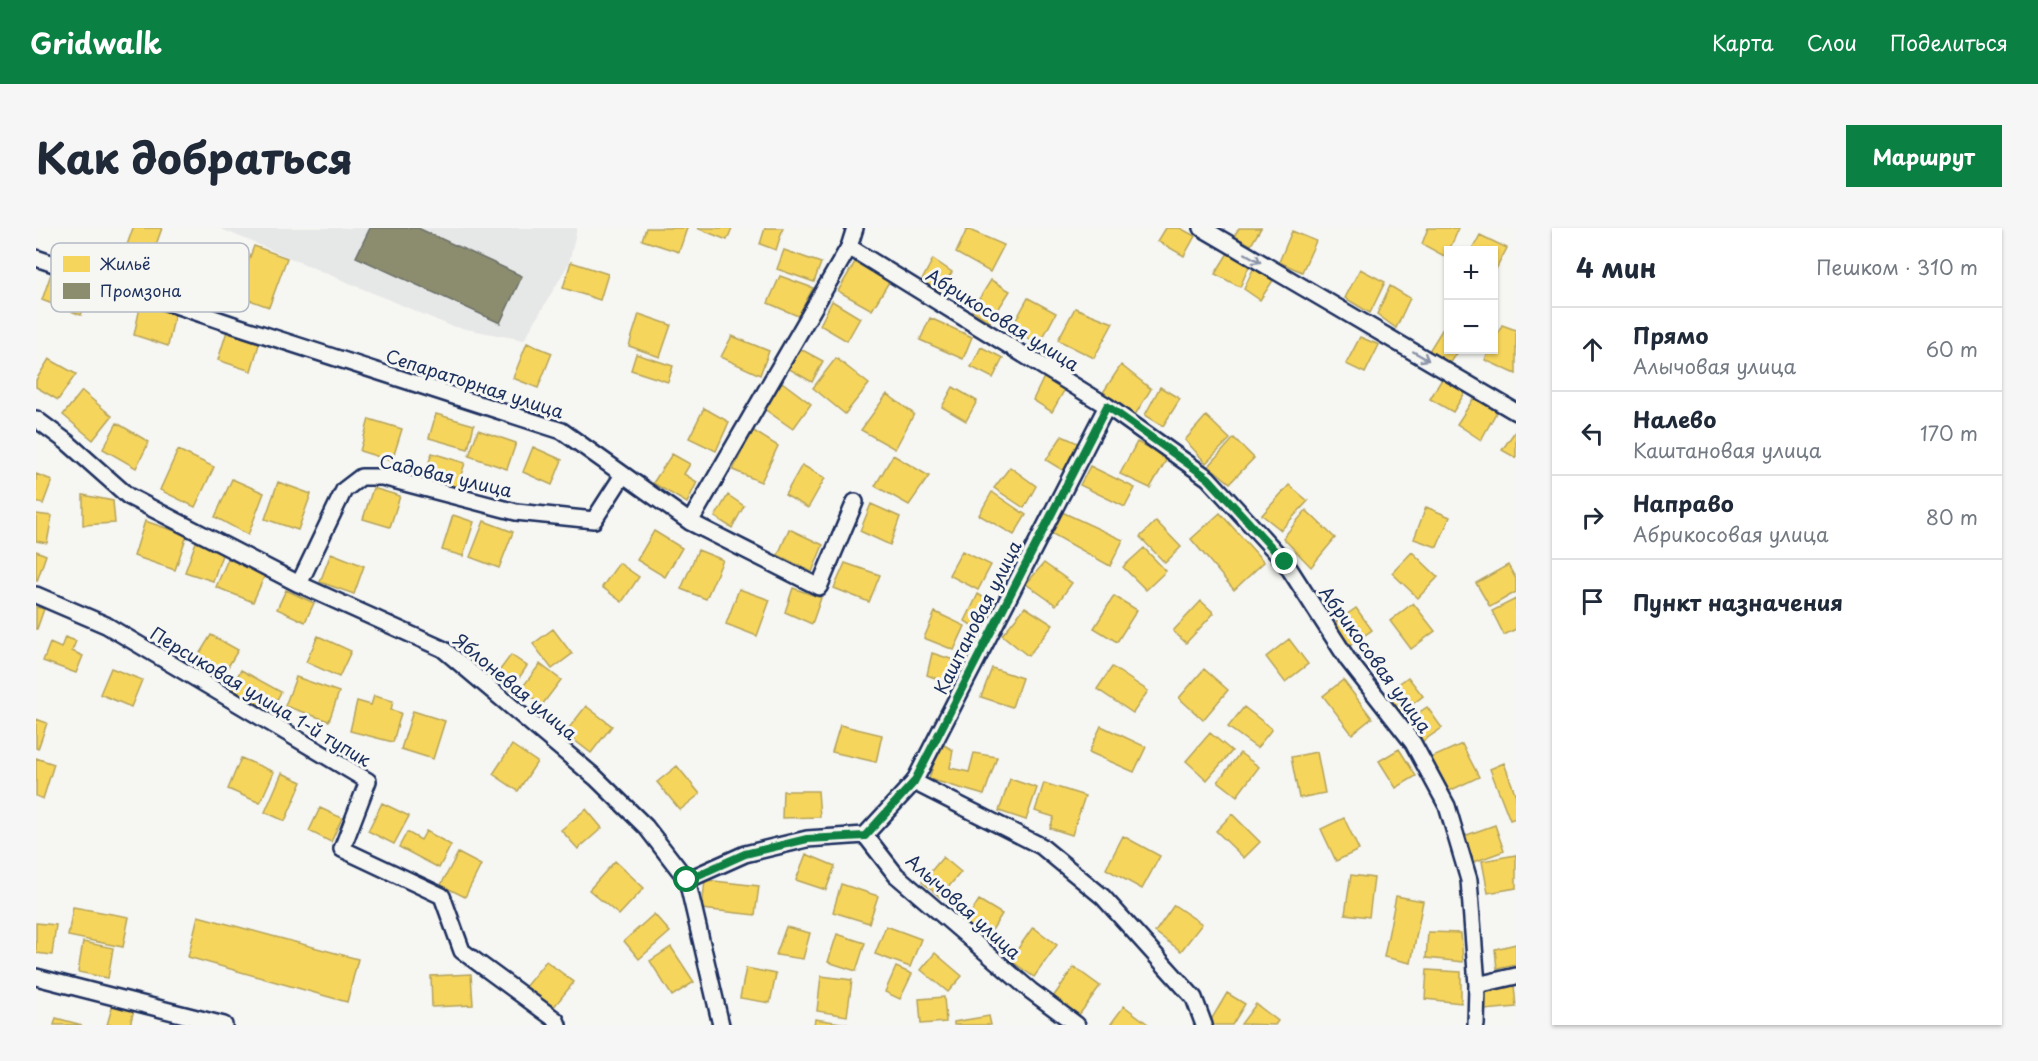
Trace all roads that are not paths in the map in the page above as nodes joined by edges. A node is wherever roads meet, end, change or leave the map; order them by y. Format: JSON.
{"nodes":[{"id":1,"x":855,"y":228,"type":"edge"},
{"id":2,"x":1202,"y":228,"type":"edge"},
{"id":3,"x":849,"y":247,"type":"junction"},
{"id":4,"x":36,"y":258,"type":"edge"},
{"id":5,"x":51,"y":263,"type":"edge"},
{"id":6,"x":196,"y":312,"type":"edge"},
{"id":7,"x":1107,"y":406,"type":"junction"},
{"id":8,"x":1516,"y":412,"type":"edge"},
{"id":9,"x":36,"y":419,"type":"edge"},
{"id":10,"x":623,"y":475,"type":"junction"},
{"id":11,"x":855,"y":502,"type":"dead end"},
{"id":12,"x":690,"y":522,"type":"junction"},
{"id":13,"x":299,"y":584,"type":"junction"},
{"id":14,"x":36,"y":595,"type":"edge"},
{"id":15,"x":914,"y":782,"type":"junction"},
{"id":16,"x":865,"y":836,"type":"junction"},
{"id":17,"x":687,"y":880,"type":"junction"},
{"id":18,"x":1516,"y":976,"type":"edge"},
{"id":19,"x":36,"y":977,"type":"edge"},
{"id":20,"x":1477,"y":986,"type":"junction"},
{"id":21,"x":224,"y":1025,"type":"edge"},
{"id":22,"x":558,"y":1025,"type":"edge"},
{"id":23,"x":721,"y":1025,"type":"edge"},
{"id":24,"x":1077,"y":1025,"type":"edge"},
{"id":25,"x":1204,"y":1025,"type":"edge"},
{"id":26,"x":1476,"y":1025,"type":"edge"}],
"edges":[{"from":1,"to":3,"type":"street"},
{"from":2,"to":8,"type":"street","one_way":true},
{"from":3,"to":7,"type":"street","name":"Абрикосовая улица"},
{"from":3,"to":12,"type":"street"},
{"from":4,"to":5,"type":"street","name":"Сепараторная улица"},
{"from":6,"to":10,"type":"street","name":"Сепараторная улица"},
{"from":7,"to":15,"type":"street","name":"Каштановая улица"},
{"from":7,"to":20,"type":"street","name":"Абрикосовая улица"},
{"from":9,"to":13,"type":"street","name":"Яблоневая улица"},
{"from":10,"to":12,"type":"street","name":"Сепараторная улица"},
{"from":10,"to":13,"type":"street","name":"Садовая улица"},
{"from":11,"to":12,"type":"street","name":"Сепараторная улица"},
{"from":13,"to":17,"type":"street","name":"Яблоневая улица"},
{"from":14,"to":22,"type":"street","name":"Персиковая улица 1-й тупик"},
{"from":15,"to":16,"type":"street","name":"Каштановая улица"},
{"from":15,"to":25,"type":"street"},
{"from":16,"to":17,"type":"street"},
{"from":16,"to":24,"type":"street","name":"Алычовая улица"},
{"from":17,"to":23,"type":"street","name":"Яблоневая улица"},
{"from":18,"to":20,"type":"street"},
{"from":19,"to":21,"type":"street"},
{"from":20,"to":26,"type":"street","name":"Абрикосовая улица"}]}
